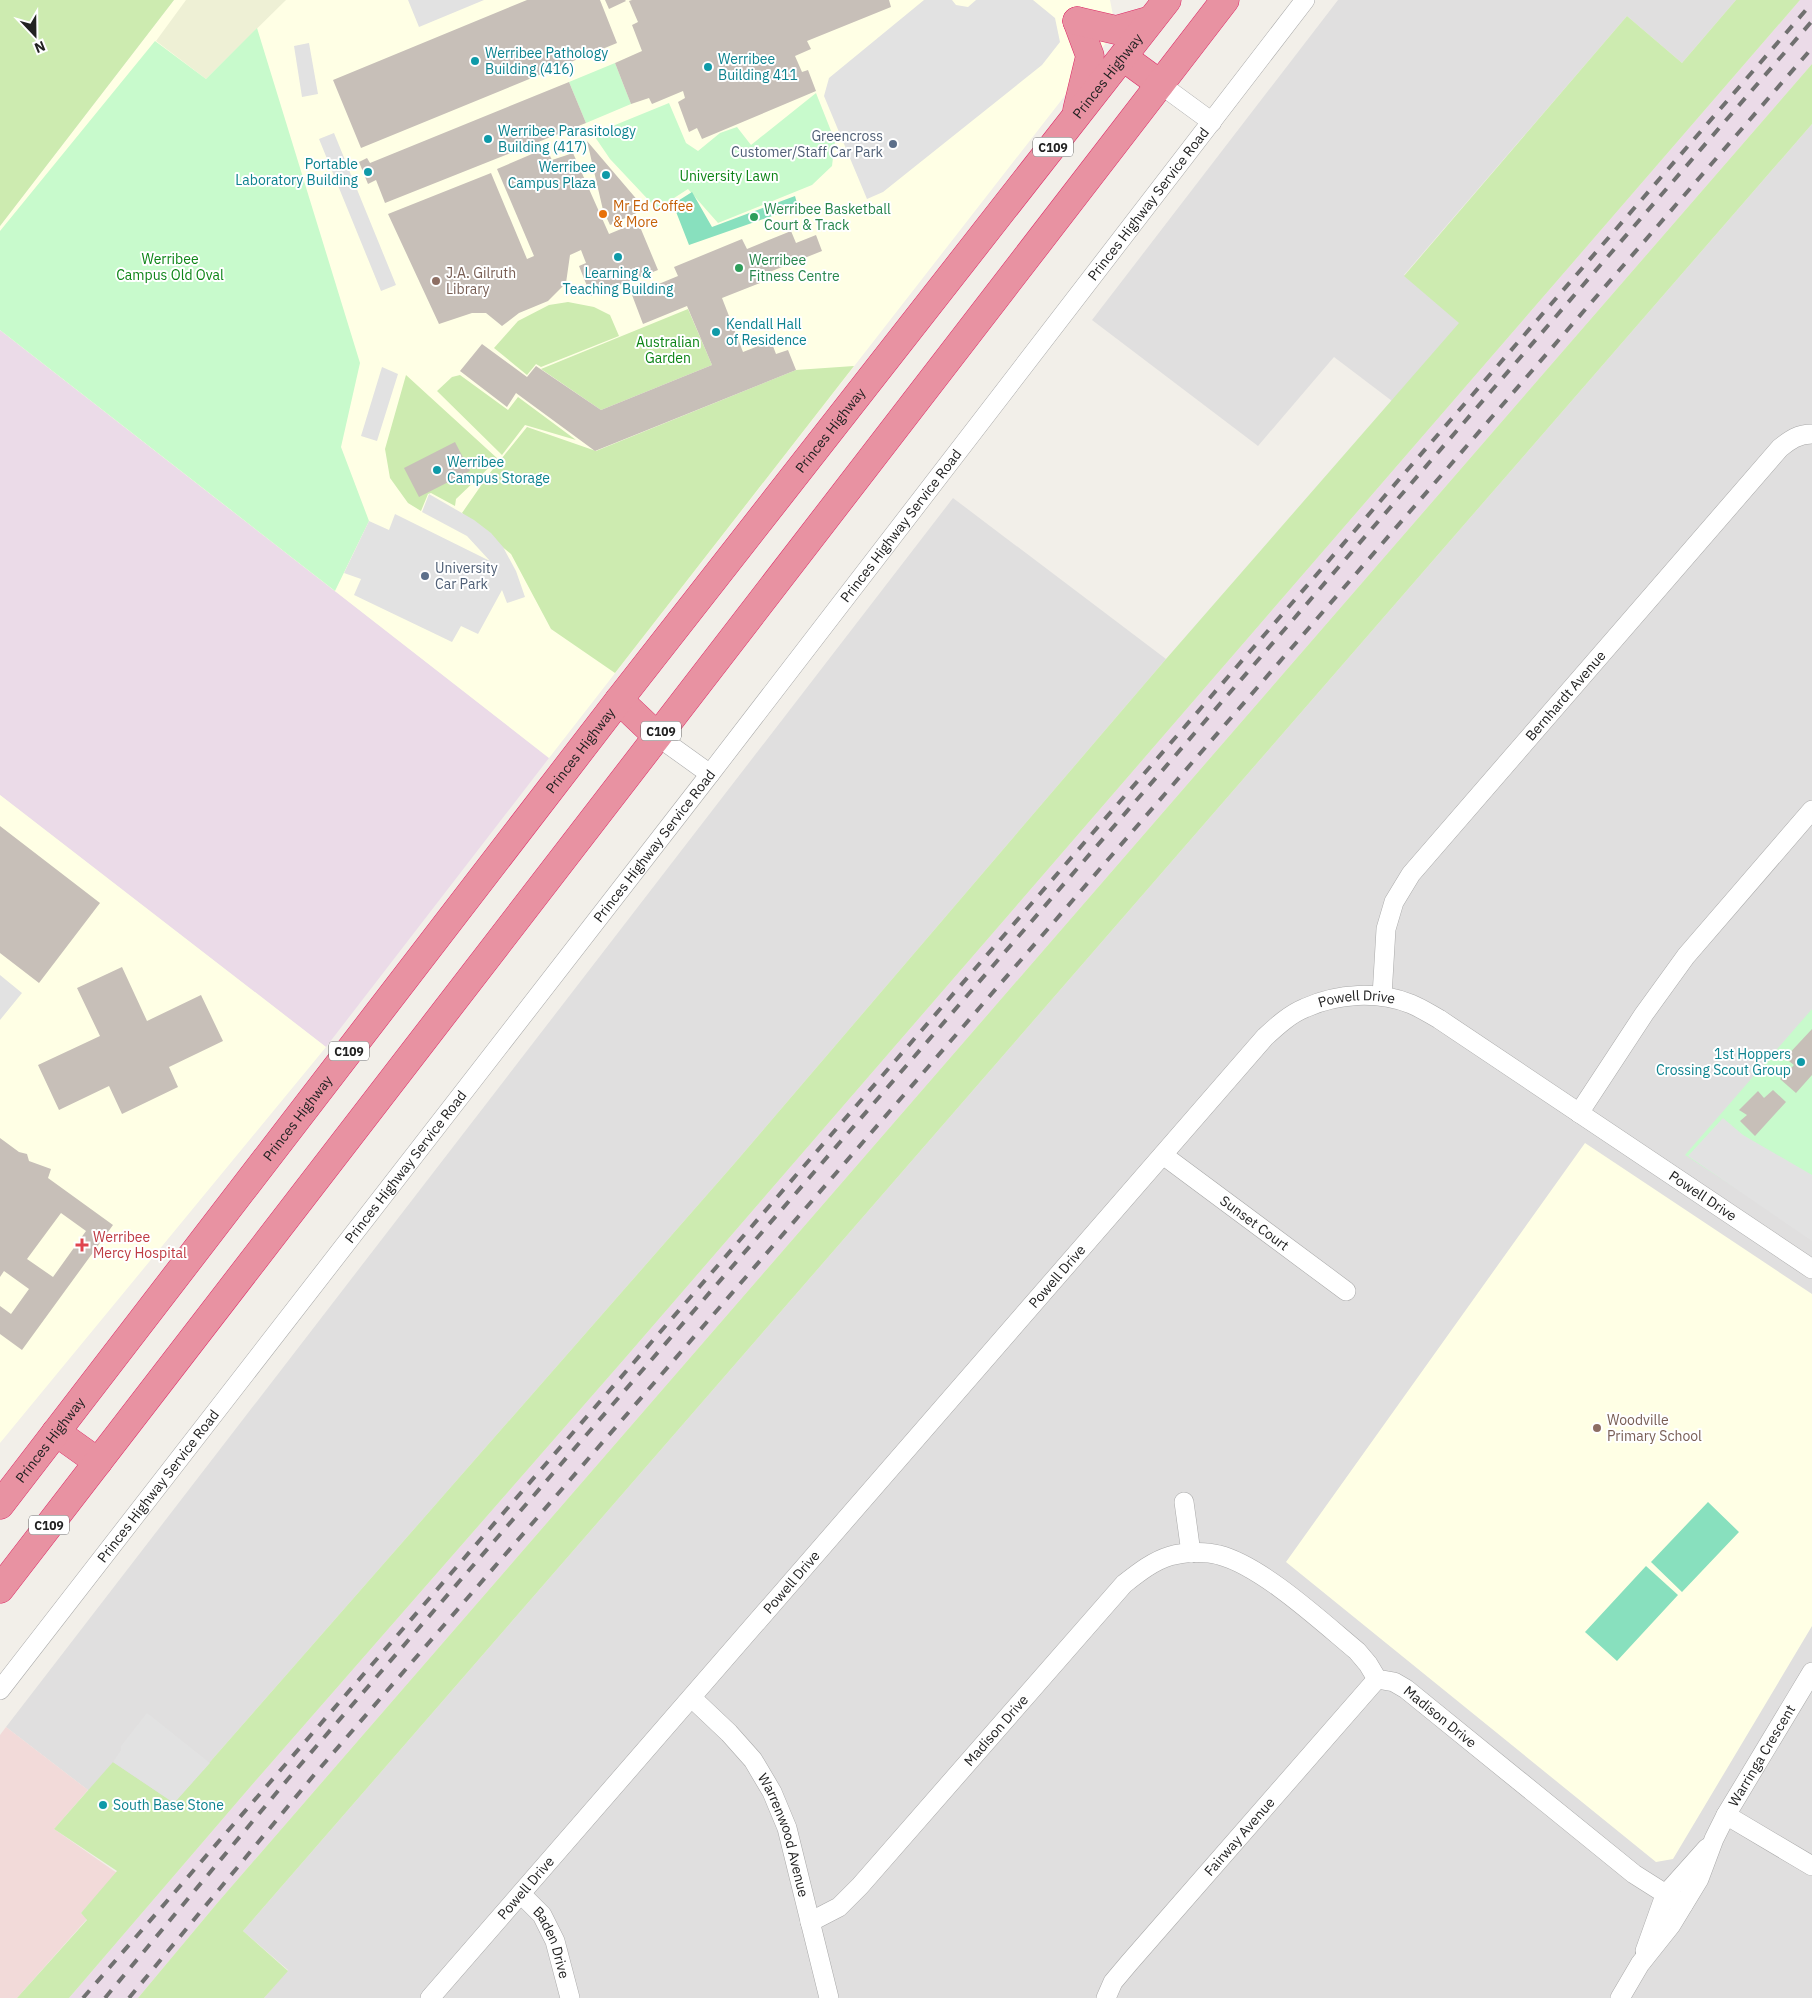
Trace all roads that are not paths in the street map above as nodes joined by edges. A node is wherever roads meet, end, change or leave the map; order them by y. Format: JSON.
{"nodes":[{"id":1,"x":1225,"y":0,"type":"edge"},
{"id":2,"x":1305,"y":0,"type":"edge"},
{"id":3,"x":1159,"y":10,"type":"edge"},
{"id":4,"x":1123,"y":57,"type":"junction"},
{"id":5,"x":1160,"y":84,"type":"junction"},
{"id":6,"x":1075,"y":119,"type":"junction"},
{"id":7,"x":1212,"y":122,"type":"junction"},
{"id":8,"x":1812,"y":434,"type":"edge"},
{"id":9,"x":619,"y":700,"type":"junction"},
{"id":10,"x":657,"y":736,"type":"junction"},
{"id":11,"x":710,"y":774,"type":"junction"},
{"id":12,"x":1812,"y":810,"type":"edge"},
{"id":13,"x":1382,"y":996,"type":"junction"},
{"id":14,"x":1579,"y":1113,"type":"junction"},
{"id":15,"x":1163,"y":1154,"type":"junction"},
{"id":16,"x":1812,"y":1269,"type":"edge"},
{"id":17,"x":1346,"y":1291,"type":"dead end"},
{"id":18,"x":56,"y":1432,"type":"junction"},
{"id":19,"x":98,"y":1462,"type":"junction"},
{"id":20,"x":1184,"y":1502,"type":"dead end"},
{"id":21,"x":0,"y":1505,"type":"edge"},
{"id":22,"x":1191,"y":1553,"type":"junction"},
{"id":23,"x":0,"y":1589,"type":"edge"},
{"id":24,"x":1812,"y":1672,"type":"edge"},
{"id":25,"x":1377,"y":1679,"type":"junction"},
{"id":26,"x":1,"y":1686,"type":"edge"},
{"id":27,"x":692,"y":1698,"type":"junction"},
{"id":28,"x":1726,"y":1815,"type":"junction"},
{"id":29,"x":1714,"y":1839,"type":"junction"},
{"id":30,"x":1812,"y":1866,"type":"edge"},
{"id":31,"x":520,"y":1894,"type":"junction"},
{"id":32,"x":1665,"y":1895,"type":"junction"},
{"id":33,"x":1683,"y":1905,"type":"junction"},
{"id":34,"x":810,"y":1922,"type":"junction"},
{"id":35,"x":1640,"y":1964,"type":"junction"},
{"id":36,"x":430,"y":1998,"type":"edge"},
{"id":37,"x":570,"y":1998,"type":"edge"},
{"id":38,"x":829,"y":1998,"type":"edge"},
{"id":39,"x":1106,"y":1998,"type":"edge"},
{"id":40,"x":1620,"y":1998,"type":"edge"}],
"edges":[{"from":1,"to":5,"type":"highway","number":"C109"},
{"from":2,"to":7,"type":"street","name":"Princes Highway Service Road"},
{"from":3,"to":4,"type":"highway","name":"Princes Highway","number":"C109"},
{"from":3,"to":6,"type":"highway"},
{"from":4,"to":5,"type":"highway"},
{"from":4,"to":6,"type":"highway","name":"Princes Highway","number":"C109"},
{"from":5,"to":7,"type":"street"},
{"from":5,"to":10,"type":"highway","number":"C109"},
{"from":6,"to":9,"type":"highway","name":"Princes Highway","number":"C109"},
{"from":7,"to":11,"type":"street","name":"Princes Highway Service Road"},
{"from":8,"to":13,"type":"street","name":"Bernhardt Avenue"},
{"from":9,"to":10,"type":"highway"},
{"from":9,"to":18,"type":"highway","name":"Princes Highway","number":"C109"},
{"from":10,"to":11,"type":"street"},
{"from":10,"to":19,"type":"highway","number":"C109"},
{"from":11,"to":26,"type":"street","name":"Princes Highway Service Road"},
{"from":12,"to":14,"type":"street"},
{"from":13,"to":14,"type":"street","name":"Powell Drive"},
{"from":13,"to":15,"type":"street","name":"Powell Drive"},
{"from":14,"to":16,"type":"street","name":"Powell Drive"},
{"from":15,"to":17,"type":"street","name":"Sunset Court"},
{"from":15,"to":27,"type":"street","name":"Powell Drive"},
{"from":18,"to":19,"type":"highway"},
{"from":18,"to":21,"type":"highway","name":"Princes Highway","number":"C109"},
{"from":19,"to":23,"type":"highway","number":"C109"},
{"from":20,"to":22,"type":"street"},
{"from":22,"to":25,"type":"street","name":"Madison Drive"},
{"from":22,"to":34,"type":"street","name":"Madison Drive"},
{"from":24,"to":28,"type":"street","name":"Warringa Crescent"},
{"from":25,"to":32,"type":"street","name":"Madison Drive"},
{"from":25,"to":39,"type":"street","name":"Fairway Avenue"},
{"from":27,"to":31,"type":"street","name":"Powell Drive"},
{"from":27,"to":34,"type":"street","name":"Warrenwood Avenue"},
{"from":28,"to":29,"type":"street","name":"Warringa Crescent"},
{"from":28,"to":30,"type":"street"},
{"from":29,"to":32,"type":"street","name":"Warringa Crescent"},
{"from":29,"to":33,"type":"street","name":"Warringa Crescent"},
{"from":31,"to":36,"type":"street","name":"Powell Drive"},
{"from":31,"to":37,"type":"street","name":"Baden Drive"},
{"from":32,"to":33,"type":"street","name":"Madison Drive"},
{"from":32,"to":35,"type":"street","name":"Warringa Crescent"},
{"from":33,"to":35,"type":"street","name":"Warringa Crescent"},
{"from":34,"to":38,"type":"street","name":"Warrenwood Avenue"},
{"from":35,"to":40,"type":"street","name":"Warringa Crescent"}]}
